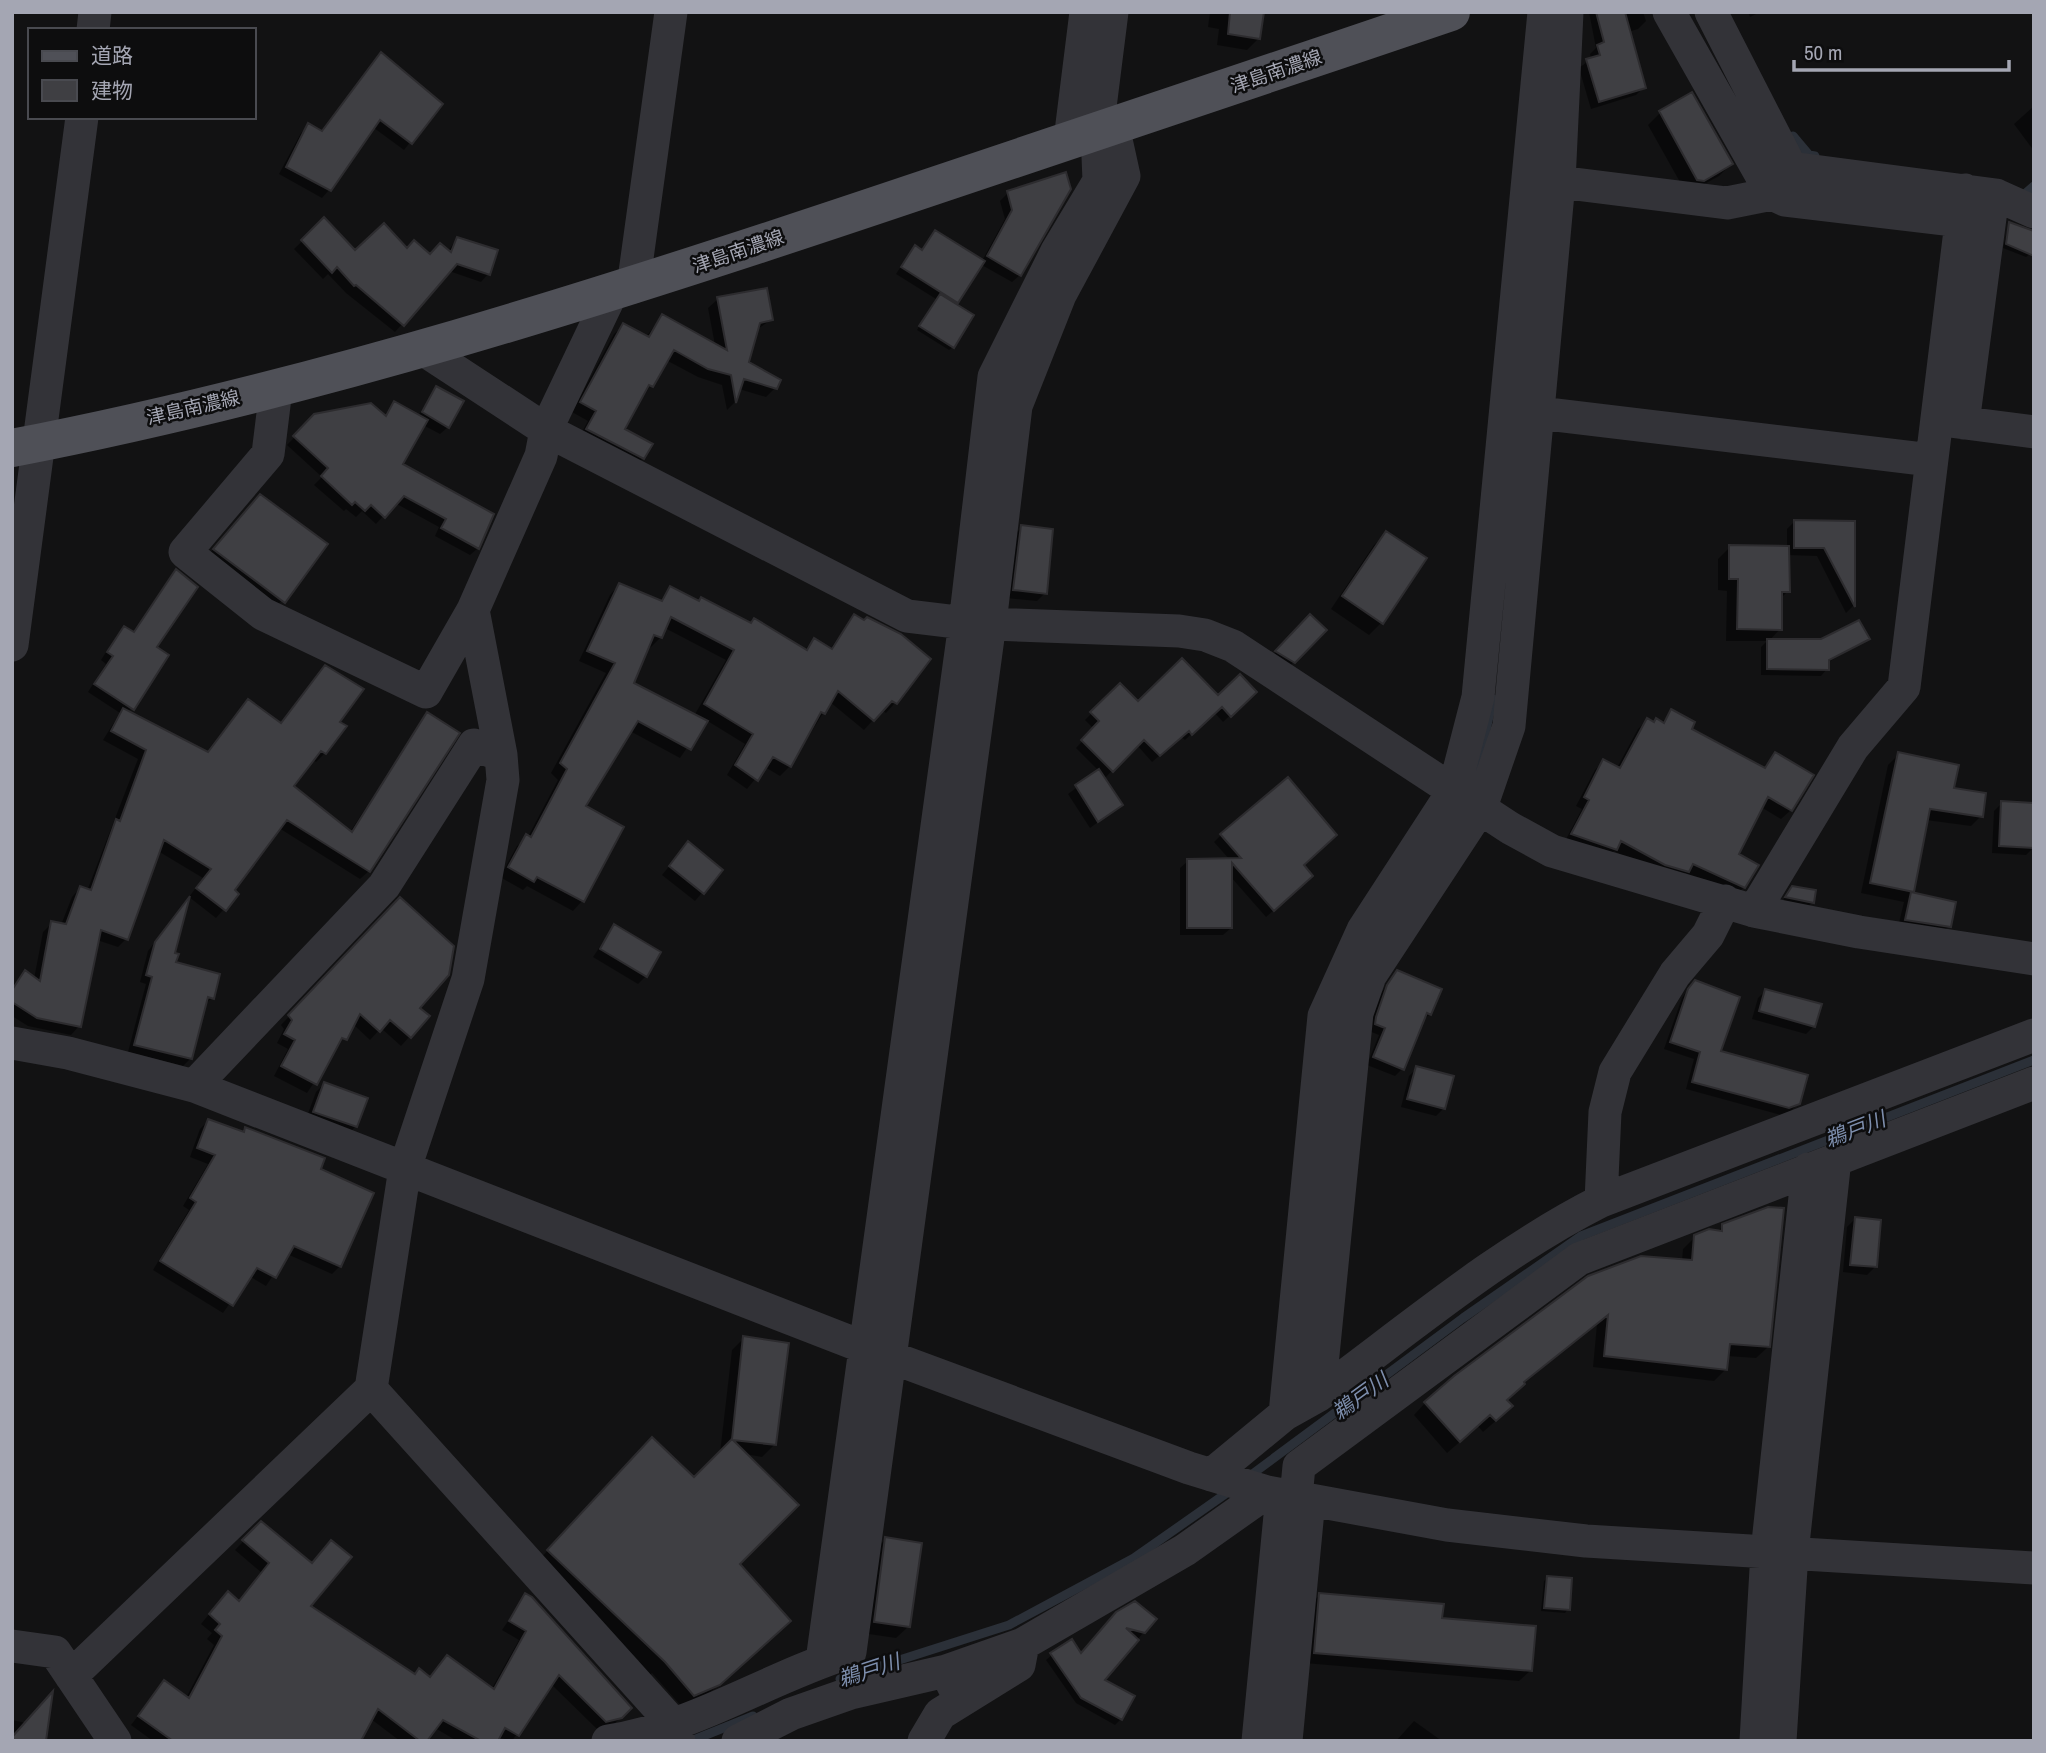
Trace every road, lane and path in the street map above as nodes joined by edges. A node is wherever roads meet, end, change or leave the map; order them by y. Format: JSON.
{"nodes":[{"id":1,"x":671,"y":12,"type":"edge"},
{"id":2,"x":1086,"y":12,"type":"edge"},
{"id":3,"x":1112,"y":12,"type":"edge"},
{"id":4,"x":1451,"y":12,"type":"edge"},
{"id":5,"x":1544,"y":12,"type":"edge"},
{"id":6,"x":1567,"y":12,"type":"edge"},
{"id":7,"x":1669,"y":12,"type":"edge"},
{"id":8,"x":1711,"y":12,"type":"edge"},
{"id":9,"x":60,"y":119,"type":"edge"},
{"id":10,"x":82,"y":119,"type":"edge"},
{"id":11,"x":1093,"y":132,"type":"junction"},
{"id":12,"x":1559,"y":182,"type":"junction"},
{"id":13,"x":1772,"y":194,"type":"junction"},
{"id":14,"x":1974,"y":202,"type":"junction"},
{"id":15,"x":2034,"y":212,"type":"edge"},
{"id":16,"x":622,"y":290,"type":"junction"},
{"id":17,"x":424,"y":350,"type":"junction"},
{"id":18,"x":276,"y":389,"type":"junction"},
{"id":19,"x":1539,"y":413,"type":"junction"},
{"id":20,"x":1949,"y":421,"type":"junction"},
{"id":21,"x":545,"y":430,"type":"junction"},
{"id":22,"x":2034,"y":432,"type":"edge"},
{"id":23,"x":20,"y":455,"type":"edge"},
{"id":24,"x":1931,"y":460,"type":"junction"},
{"id":25,"x":473,"y":610,"type":"junction"},
{"id":26,"x":977,"y":623,"type":"junction"},
{"id":27,"x":12,"y":645,"type":"edge"},
{"id":28,"x":501,"y":755,"type":"junction"},
{"id":29,"x":1467,"y":798,"type":"junction"},
{"id":30,"x":1740,"y":906,"type":"junction"},
{"id":31,"x":2034,"y":959,"type":"edge"},
{"id":32,"x":2034,"y":1035,"type":"edge"},
{"id":33,"x":12,"y":1043,"type":"edge"},
{"id":34,"x":2034,"y":1083,"type":"edge"},
{"id":35,"x":194,"y":1086,"type":"junction"},
{"id":36,"x":1821,"y":1164,"type":"junction"},
{"id":37,"x":405,"y":1168,"type":"junction"},
{"id":38,"x":1601,"y":1201,"type":"junction"},
{"id":39,"x":878,"y":1352,"type":"junction"},
{"id":40,"x":371,"y":1389,"type":"junction"},
{"id":41,"x":1319,"y":1395,"type":"junction"},
{"id":42,"x":1285,"y":1414,"type":"junction"},
{"id":43,"x":1217,"y":1477,"type":"junction"},
{"id":44,"x":1282,"y":1495,"type":"junction"},
{"id":45,"x":1780,"y":1553,"type":"junction"},
{"id":46,"x":2034,"y":1568,"type":"edge"},
{"id":47,"x":1023,"y":1644,"type":"junction"},
{"id":48,"x":12,"y":1646,"type":"edge"},
{"id":49,"x":946,"y":1671,"type":"junction"},
{"id":50,"x":71,"y":1676,"type":"junction"},
{"id":51,"x":961,"y":1701,"type":"junction"},
{"id":52,"x":677,"y":1733,"type":"edge"},
{"id":53,"x":114,"y":1741,"type":"edge"},
{"id":54,"x":608,"y":1741,"type":"edge"},
{"id":55,"x":738,"y":1741,"type":"edge"},
{"id":56,"x":902,"y":1741,"type":"edge"},
{"id":57,"x":924,"y":1741,"type":"edge"},
{"id":58,"x":1258,"y":1741,"type":"edge"},
{"id":59,"x":1286,"y":1741,"type":"edge"},
{"id":60,"x":1756,"y":1741,"type":"edge"},
{"id":61,"x":1780,"y":1741,"type":"edge"}],
"edges":[{"from":1,"to":16,"type":"street"},
{"from":2,"to":11,"type":"street"},
{"from":3,"to":11,"type":"street"},
{"from":4,"to":11,"type":"main road","name":"津島南濃線"},
{"from":5,"to":29,"type":"street"},
{"from":6,"to":12,"type":"street"},
{"from":7,"to":13,"type":"street"},
{"from":8,"to":14,"type":"street"},
{"from":9,"to":23,"type":"street"},
{"from":10,"to":23,"type":"street"},
{"from":11,"to":16,"type":"main road","name":"津島南濃線"},
{"from":11,"to":26,"type":"street"},
{"from":12,"to":13,"type":"street"},
{"from":12,"to":19,"type":"street"},
{"from":13,"to":14,"type":"street"},
{"from":14,"to":15,"type":"street"},
{"from":14,"to":20,"type":"street"},
{"from":16,"to":17,"type":"main road","name":"津島南濃線"},
{"from":16,"to":21,"type":"street"},
{"from":17,"to":18,"type":"main road","name":"津島南濃線"},
{"from":17,"to":21,"type":"street"},
{"from":18,"to":23,"type":"main road","name":"津島南濃線"},
{"from":18,"to":25,"type":"street"},
{"from":19,"to":24,"type":"street"},
{"from":19,"to":29,"type":"street"},
{"from":20,"to":22,"type":"street"},
{"from":20,"to":24,"type":"street"},
{"from":21,"to":25,"type":"street"},
{"from":21,"to":26,"type":"street"},
{"from":23,"to":27,"type":"street"},
{"from":24,"to":30,"type":"street"},
{"from":25,"to":28,"type":"street"},
{"from":26,"to":29,"type":"street"},
{"from":26,"to":39,"type":"street"},
{"from":28,"to":35,"type":"street"},
{"from":28,"to":37,"type":"street"},
{"from":29,"to":30,"type":"street"},
{"from":29,"to":41,"type":"street"},
{"from":29,"to":42,"type":"street"},
{"from":30,"to":31,"type":"street"},
{"from":30,"to":38,"type":"street"},
{"from":32,"to":38,"type":"street"},
{"from":33,"to":35,"type":"street"},
{"from":34,"to":36,"type":"street"},
{"from":35,"to":37,"type":"street"},
{"from":36,"to":44,"type":"street"},
{"from":36,"to":45,"type":"street"},
{"from":37,"to":39,"type":"street"},
{"from":37,"to":40,"type":"street"},
{"from":38,"to":41,"type":"street"},
{"from":39,"to":43,"type":"street"},
{"from":39,"to":52,"type":"street"},
{"from":40,"to":50,"type":"street"},
{"from":40,"to":52,"type":"street"},
{"from":41,"to":42,"type":"street"},
{"from":42,"to":43,"type":"street"},
{"from":43,"to":44,"type":"street"},
{"from":44,"to":45,"type":"street"},
{"from":44,"to":47,"type":"street"},
{"from":44,"to":58,"type":"street"},
{"from":44,"to":59,"type":"street"},
{"from":45,"to":46,"type":"street"},
{"from":45,"to":60,"type":"street"},
{"from":45,"to":61,"type":"street"},
{"from":47,"to":49,"type":"street"},
{"from":47,"to":51,"type":"street"},
{"from":48,"to":50,"type":"street"},
{"from":49,"to":51,"type":"street"},
{"from":49,"to":55,"type":"street"},
{"from":49,"to":56,"type":"street"},
{"from":50,"to":53,"type":"street"},
{"from":51,"to":57,"type":"street"},
{"from":52,"to":54,"type":"street"}]}
